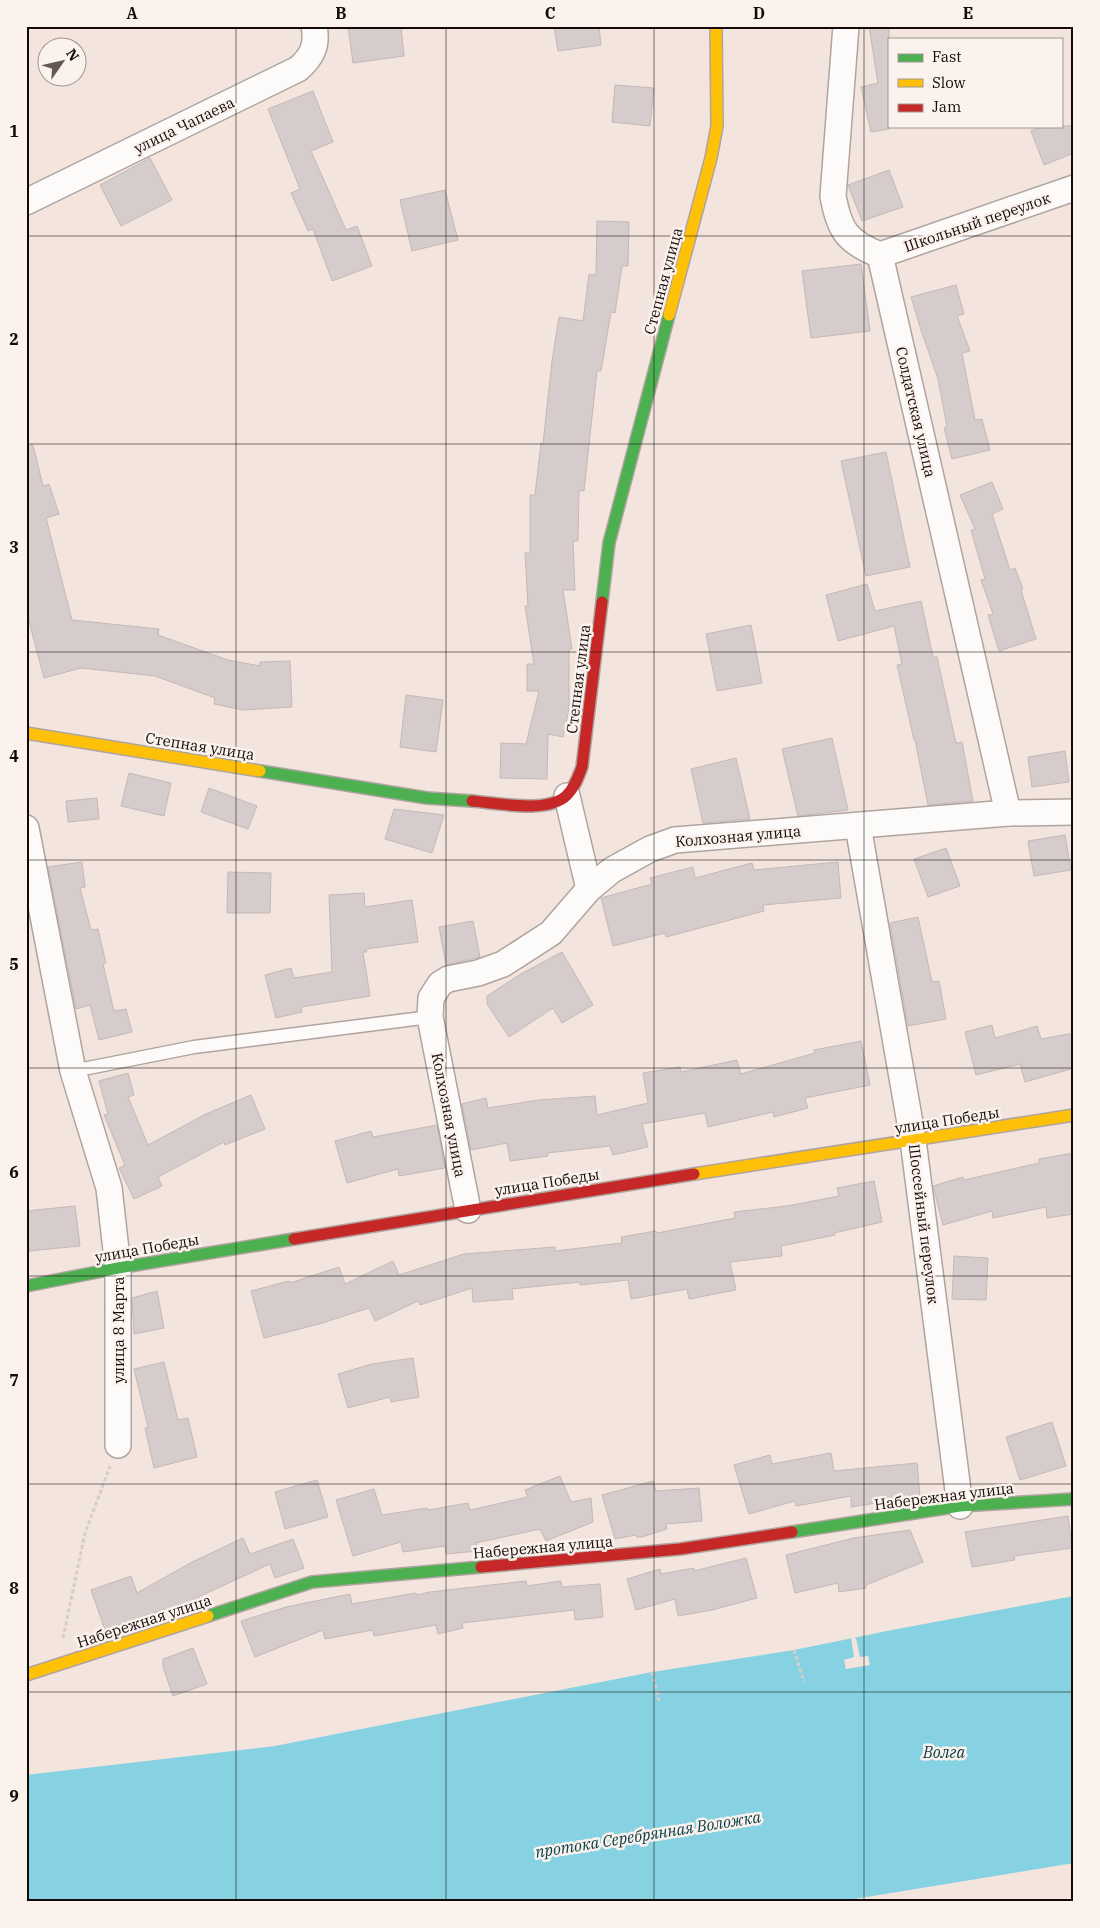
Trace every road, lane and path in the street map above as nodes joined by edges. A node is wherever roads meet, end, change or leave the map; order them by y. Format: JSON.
{"nodes":[{"id":1,"x":314,"y":26,"type":"edge"},
{"id":2,"x":716,"y":26,"type":"edge"},
{"id":3,"x":846,"y":26,"type":"edge"},
{"id":4,"x":1074,"y":188,"type":"edge"},
{"id":5,"x":26,"y":202,"type":"edge"},
{"id":6,"x":880,"y":255,"type":"junction"},
{"id":7,"x":26,"y":733,"type":"edge"},
{"id":8,"x":567,"y":796,"type":"junction"},
{"id":9,"x":1074,"y":812,"type":"edge"},
{"id":10,"x":1008,"y":813,"type":"junction"},
{"id":11,"x":858,"y":826,"type":"junction"},
{"id":12,"x":26,"y":828,"type":"edge"},
{"id":13,"x":589,"y":888,"type":"junction"},
{"id":14,"x":430,"y":1017,"type":"junction"},
{"id":15,"x":73,"y":1071,"type":"junction"},
{"id":16,"x":1074,"y":1115,"type":"edge"},
{"id":17,"x":913,"y":1140,"type":"junction"},
{"id":18,"x":468,"y":1210,"type":"junction"},
{"id":19,"x":118,"y":1268,"type":"junction"},
{"id":20,"x":26,"y":1286,"type":"edge"},
{"id":21,"x":118,"y":1445,"type":"joint"},
{"id":22,"x":1074,"y":1499,"type":"edge"},
{"id":23,"x":960,"y":1506,"type":"junction"},
{"id":24,"x":794,"y":1650,"type":"dead end"},
{"id":25,"x":57,"y":1665,"type":"junction"},
{"id":26,"x":652,"y":1672,"type":"dead end"},
{"id":27,"x":26,"y":1676,"type":"edge"},
{"id":28,"x":804,"y":1682,"type":"dead end"},
{"id":29,"x":659,"y":1701,"type":"dead end"}],
"edges":[{"from":1,"to":5,"type":"street","name":"улица Чапаева"},
{"from":2,"to":8,"type":"street","name":"Степная улица"},
{"from":3,"to":6,"type":"street"},
{"from":4,"to":6,"type":"street","name":"Школьный переулок"},
{"from":6,"to":10,"type":"street","name":"Солдатская улица"},
{"from":7,"to":8,"type":"street","name":"Степная улица"},
{"from":8,"to":13,"type":"street"},
{"from":9,"to":10,"type":"street","name":"Колхозная улица"},
{"from":10,"to":11,"type":"street","name":"Колхозная улица"},
{"from":11,"to":13,"type":"street","name":"Колхозная улица"},
{"from":11,"to":17,"type":"street","name":"Шоссейный переулок"},
{"from":12,"to":15,"type":"street","name":"улица 8 Марта"},
{"from":13,"to":14,"type":"street","name":"Колхозная улица"},
{"from":14,"to":15,"type":"lane"},
{"from":14,"to":18,"type":"street","name":"Колхозная улица"},
{"from":15,"to":19,"type":"street","name":"улица 8 Марта"},
{"from":16,"to":17,"type":"street","name":"улица Победы"},
{"from":17,"to":18,"type":"street","name":"улица Победы"},
{"from":17,"to":23,"type":"street","name":"Шоссейный переулок"},
{"from":18,"to":19,"type":"street","name":"улица Победы"},
{"from":19,"to":20,"type":"street","name":"улица Победы"},
{"from":19,"to":21,"type":"street","name":"улица 8 Марта"},
{"from":21,"to":25,"type":"path"},
{"from":22,"to":23,"type":"street","name":"Набережная улица"},
{"from":23,"to":25,"type":"street","name":"Набережная улица"},
{"from":24,"to":28,"type":"path"},
{"from":25,"to":27,"type":"street","name":"Набережная улица"},
{"from":26,"to":29,"type":"path"}]}
